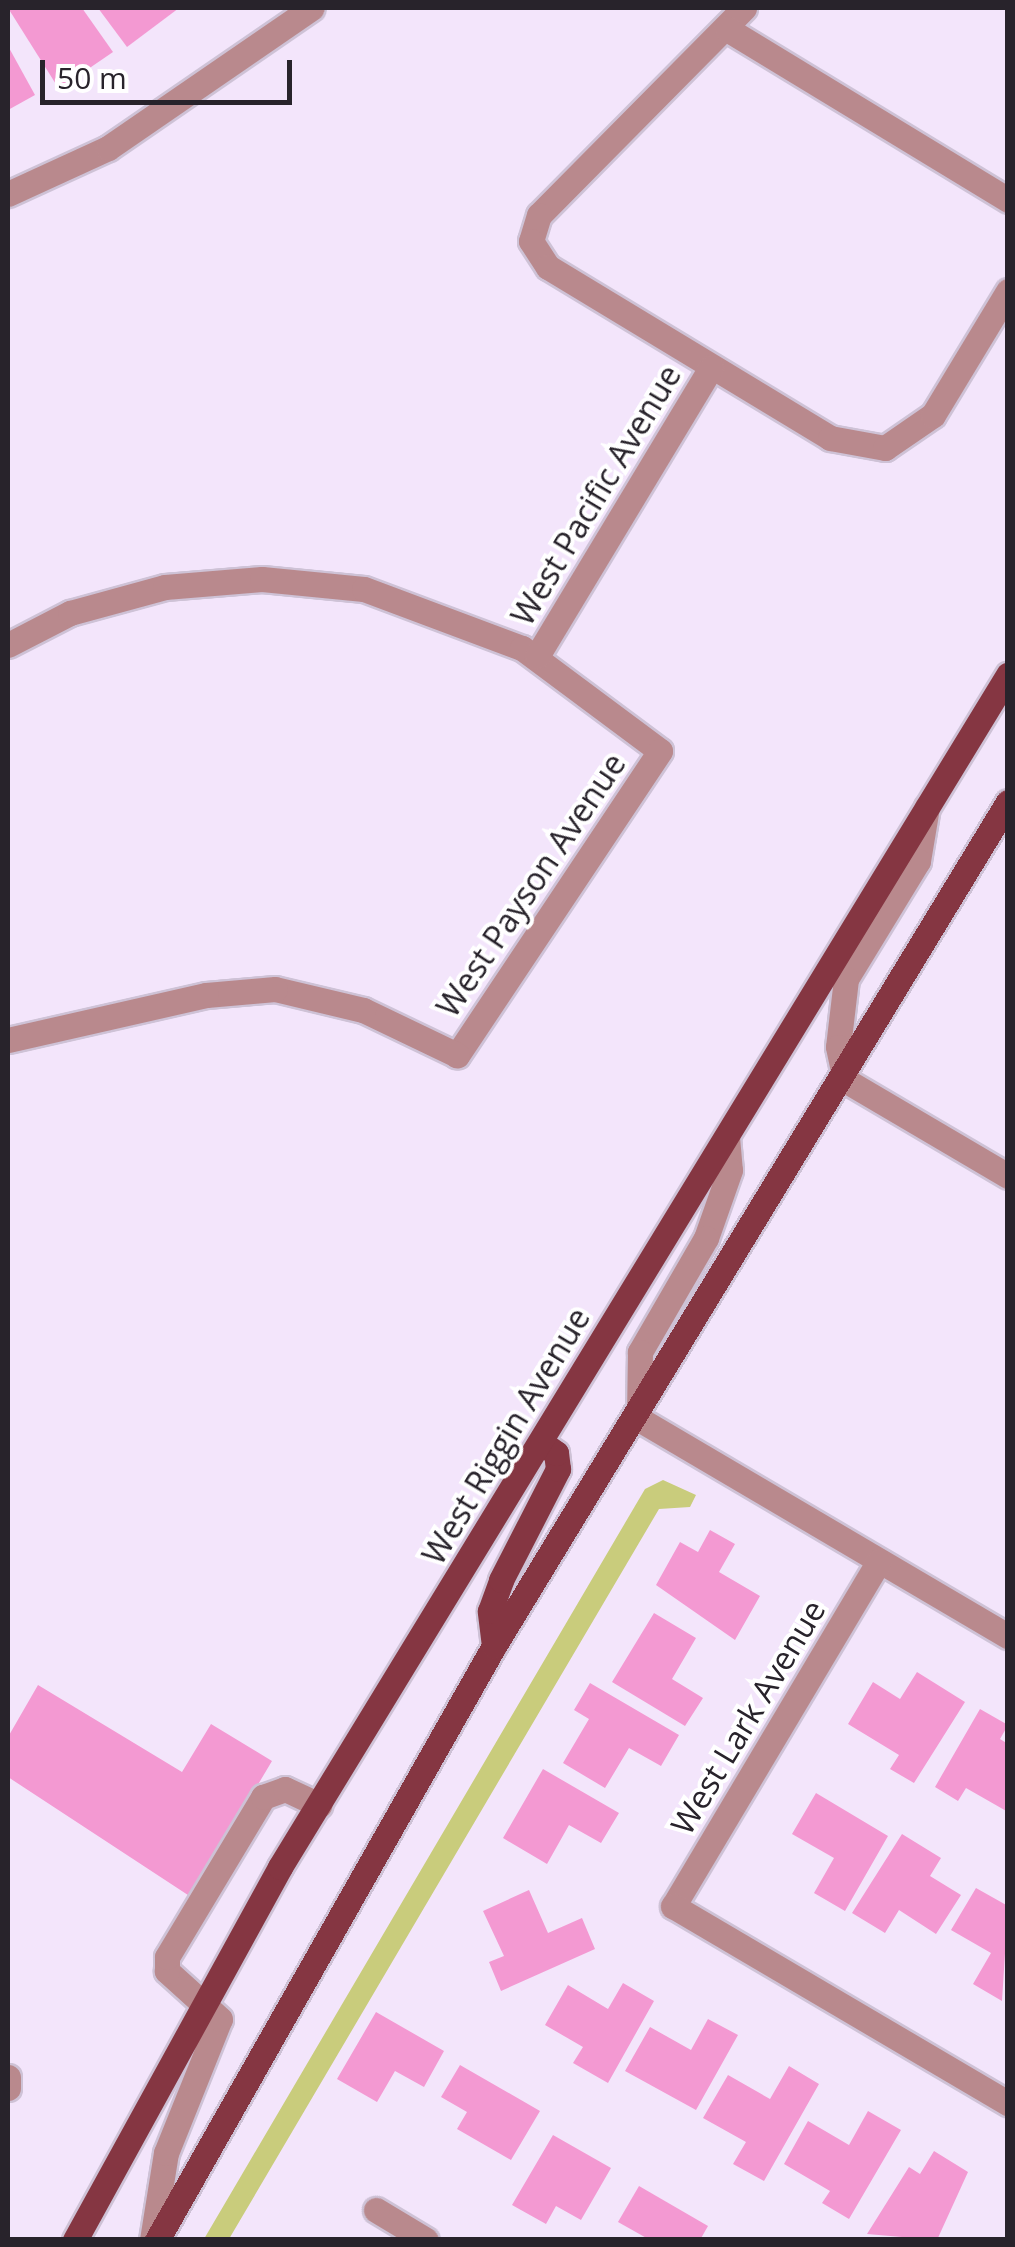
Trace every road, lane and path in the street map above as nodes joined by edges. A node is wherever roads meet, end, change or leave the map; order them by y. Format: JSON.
{"nodes":[{"id":1,"x":312,"y":8,"type":"edge"},
{"id":2,"x":744,"y":8,"type":"edge"},
{"id":3,"x":727,"y":29,"type":"junction"},
{"id":4,"x":8,"y":194,"type":"edge"},
{"id":5,"x":1008,"y":200,"type":"edge"},
{"id":6,"x":1008,"y":291,"type":"edge"},
{"id":7,"x":711,"y":367,"type":"junction"},
{"id":8,"x":8,"y":645,"type":"edge"},
{"id":9,"x":537,"y":656,"type":"junction"},
{"id":10,"x":1008,"y":676,"type":"edge"},
{"id":11,"x":1008,"y":802,"type":"edge"},
{"id":12,"x":927,"y":806,"type":"junction"},
{"id":13,"x":8,"y":1040,"type":"edge"},
{"id":14,"x":844,"y":1080,"type":"junction"},
{"id":15,"x":728,"y":1137,"type":"junction"},
{"id":16,"x":1008,"y":1176,"type":"edge"},
{"id":17,"x":639,"y":1419,"type":"junction"},
{"id":18,"x":540,"y":1442,"type":"junction"},
{"id":19,"x":879,"y":1561,"type":"junction"},
{"id":20,"x":1008,"y":1636,"type":"edge"},
{"id":21,"x":494,"y":1646,"type":"junction"},
{"id":22,"x":319,"y":1805,"type":"junction"},
{"id":23,"x":205,"y":1997,"type":"junction"},
{"id":24,"x":1008,"y":2103,"type":"edge"},
{"id":25,"x":376,"y":2210,"type":"dead end"},
{"id":26,"x":76,"y":2240,"type":"edge"},
{"id":27,"x":155,"y":2240,"type":"edge"},
{"id":28,"x":426,"y":2240,"type":"edge"}],
"edges":[{"from":1,"to":4,"type":"street"},
{"from":2,"to":3,"type":"street"},
{"from":3,"to":5,"type":"street"},
{"from":3,"to":7,"type":"street"},
{"from":6,"to":7,"type":"street"},
{"from":7,"to":9,"type":"street","name":"West Pacific Avenue"},
{"from":8,"to":9,"type":"street"},
{"from":9,"to":13,"type":"street","name":"West Payson Avenue"},
{"from":10,"to":12,"type":"main road","name":"West Riggin Avenue"},
{"from":11,"to":14,"type":"main road"},
{"from":12,"to":14,"type":"street"},
{"from":12,"to":15,"type":"main road","name":"West Riggin Avenue"},
{"from":14,"to":16,"type":"street"},
{"from":14,"to":17,"type":"main road"},
{"from":15,"to":17,"type":"street"},
{"from":15,"to":18,"type":"main road","name":"West Riggin Avenue"},
{"from":17,"to":19,"type":"street"},
{"from":17,"to":21,"type":"main road"},
{"from":18,"to":21,"type":"main road"},
{"from":18,"to":22,"type":"main road","name":"West Riggin Avenue"},
{"from":19,"to":20,"type":"street"},
{"from":19,"to":24,"type":"street","name":"West Lark Avenue"},
{"from":21,"to":27,"type":"main road"},
{"from":22,"to":23,"type":"main road","name":"West Riggin Avenue"},
{"from":22,"to":23,"type":"street"},
{"from":23,"to":26,"type":"main road","name":"West Riggin Avenue"},
{"from":23,"to":27,"type":"street"},
{"from":25,"to":28,"type":"street"}]}
